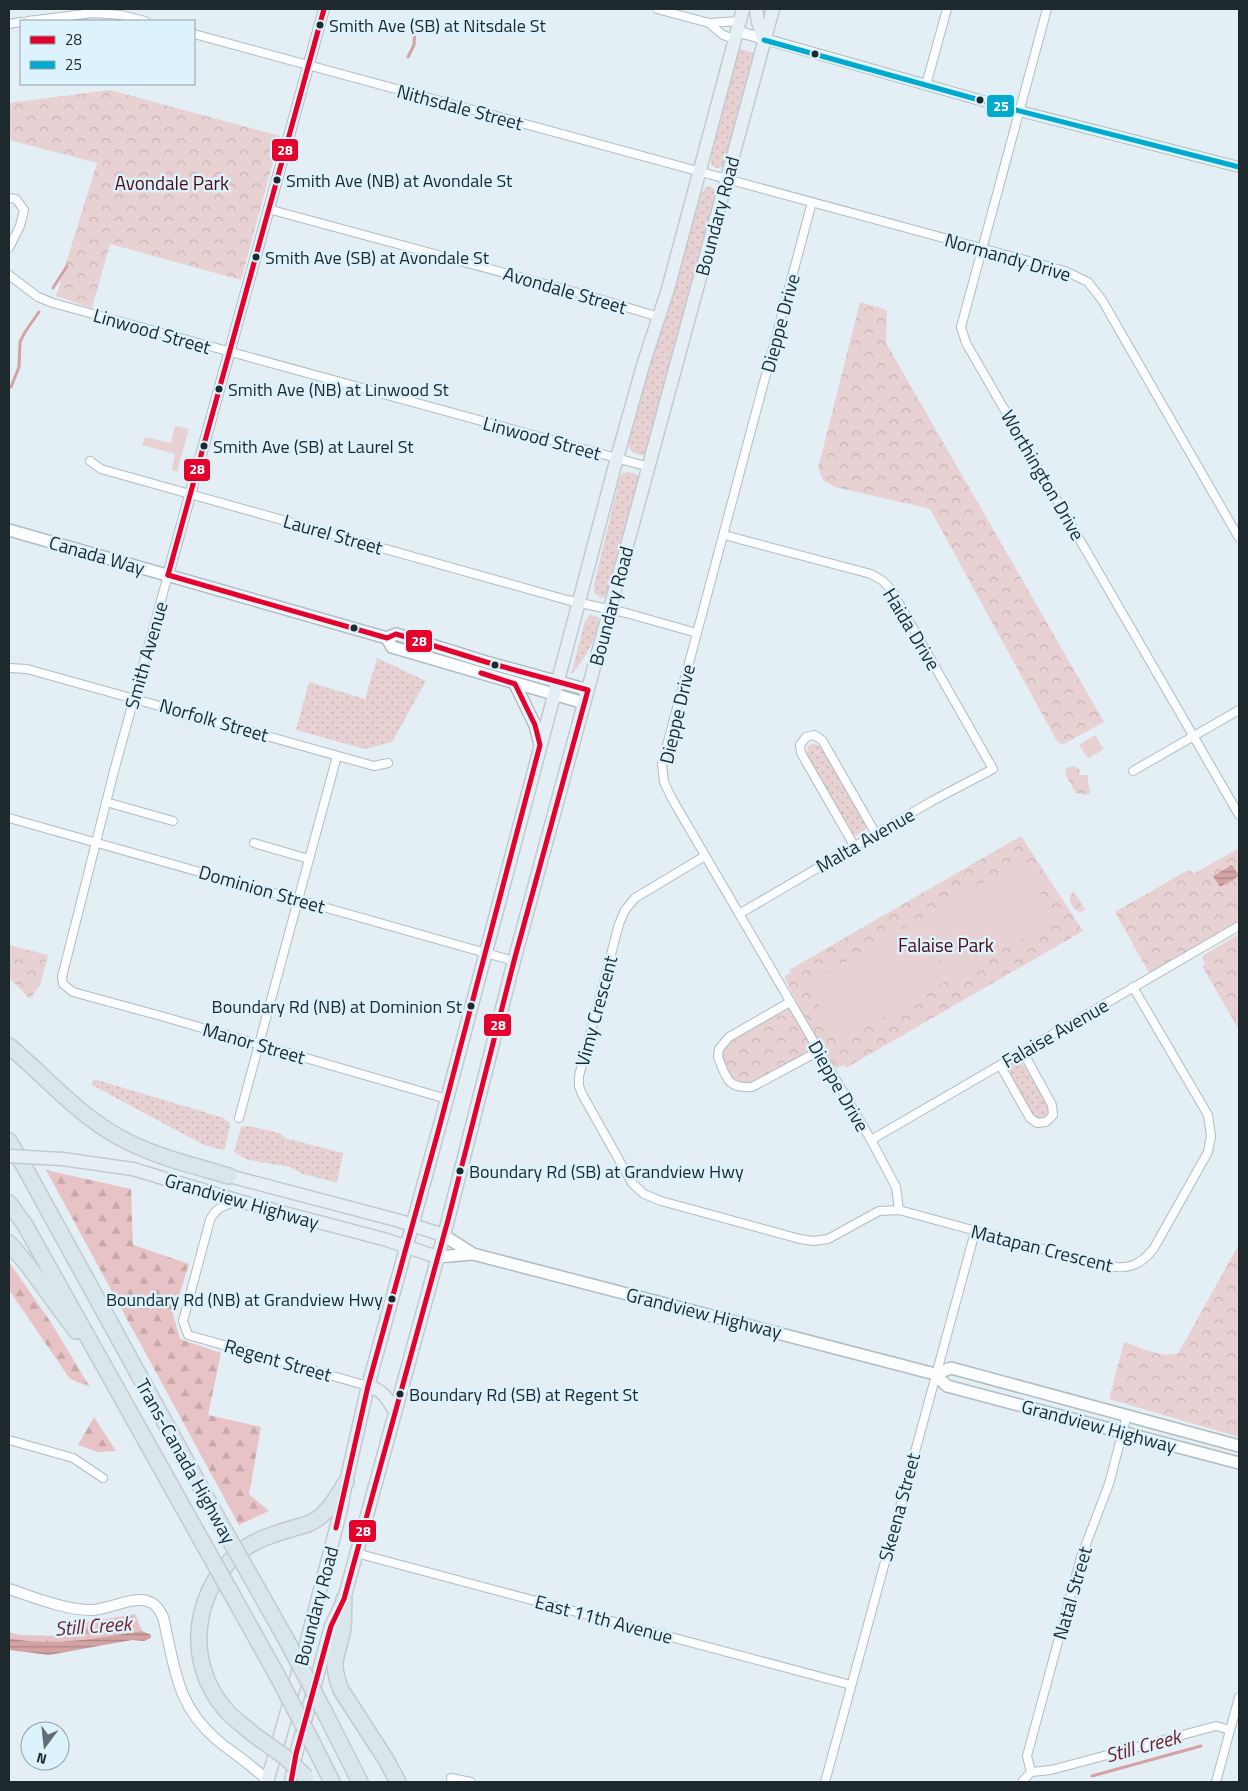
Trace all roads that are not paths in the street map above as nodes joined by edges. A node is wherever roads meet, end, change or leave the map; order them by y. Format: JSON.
{"nodes":[{"id":1,"x":324,"y":9,"type":"edge"},
{"id":2,"x":657,"y":9,"type":"edge"},
{"id":3,"x":756,"y":9,"type":"edge"},
{"id":4,"x":773,"y":9,"type":"edge"},
{"id":5,"x":947,"y":9,"type":"edge"},
{"id":6,"x":1047,"y":9,"type":"edge"},
{"id":7,"x":36,"y":20,"type":"edge"},
{"id":8,"x":141,"y":20,"type":"edge"},
{"id":9,"x":709,"y":23,"type":"junction"},
{"id":10,"x":738,"y":25,"type":"edge"},
{"id":11,"x":195,"y":34,"type":"edge"},
{"id":12,"x":764,"y":40,"type":"junction"},
{"id":13,"x":308,"y":66,"type":"junction"},
{"id":14,"x":926,"y":85,"type":"junction"},
{"id":15,"x":1019,"y":111,"type":"junction"},
{"id":16,"x":1239,"y":167,"type":"edge"},
{"id":17,"x":700,"y":172,"type":"junction"},
{"id":18,"x":726,"y":179,"type":"junction"},
{"id":19,"x":9,"y":198,"type":"edge"},
{"id":20,"x":812,"y":202,"type":"junction"},
{"id":21,"x":268,"y":209,"type":"junction"},
{"id":22,"x":9,"y":248,"type":"edge"},
{"id":23,"x":982,"y":248,"type":"junction"},
{"id":24,"x":9,"y":274,"type":"edge"},
{"id":25,"x":659,"y":316,"type":"junction"},
{"id":26,"x":229,"y":352,"type":"junction"},
{"id":27,"x":616,"y":458,"type":"junction"},
{"id":28,"x":90,"y":461,"type":"dead end"},
{"id":29,"x":649,"y":467,"type":"junction"},
{"id":30,"x":190,"y":494,"type":"junction"},
{"id":31,"x":9,"y":530,"type":"edge"},
{"id":32,"x":724,"y":535,"type":"junction"},
{"id":33,"x":1239,"y":538,"type":"edge"},
{"id":34,"x":168,"y":575,"type":"junction"},
{"id":35,"x":579,"y":602,"type":"junction"},
{"id":36,"x":610,"y":609,"type":"junction"},
{"id":37,"x":696,"y":633,"type":"junction"},
{"id":38,"x":387,"y":638,"type":"junction"},
{"id":39,"x":10,"y":668,"type":"dead end"},
{"id":40,"x":558,"y":682,"type":"junction"},
{"id":41,"x":515,"y":684,"type":"junction"},
{"id":42,"x":588,"y":690,"type":"junction"},
{"id":43,"x":554,"y":695,"type":"junction"},
{"id":44,"x":134,"y":698,"type":"junction"},
{"id":45,"x":584,"y":703,"type":"junction"},
{"id":46,"x":1239,"y":710,"type":"edge"},
{"id":47,"x":1193,"y":736,"type":"junction"},
{"id":48,"x":540,"y":746,"type":"junction"},
{"id":49,"x":337,"y":756,"type":"junction"},
{"id":50,"x":388,"y":763,"type":"dead end"},
{"id":51,"x":993,"y":769,"type":"joint"},
{"id":52,"x":1133,"y":771,"type":"dead end"},
{"id":53,"x":106,"y":802,"type":"junction"},
{"id":54,"x":1239,"y":815,"type":"edge"},
{"id":55,"x":9,"y":818,"type":"edge"},
{"id":56,"x":173,"y":821,"type":"dead end"},
{"id":57,"x":876,"y":834,"type":"junction"},
{"id":58,"x":95,"y":842,"type":"junction"},
{"id":59,"x":254,"y":843,"type":"dead end"},
{"id":60,"x":855,"y":847,"type":"junction"},
{"id":61,"x":705,"y":856,"type":"junction"},
{"id":62,"x":308,"y":859,"type":"junction"},
{"id":63,"x":298,"y":900,"type":"junction"},
{"id":64,"x":739,"y":914,"type":"junction"},
{"id":65,"x":1239,"y":926,"type":"edge"},
{"id":66,"x":485,"y":953,"type":"junction"},
{"id":67,"x":514,"y":961,"type":"junction"},
{"id":68,"x":63,"y":984,"type":"joint"},
{"id":69,"x":1133,"y":987,"type":"junction"},
{"id":70,"x":790,"y":1002,"type":"junction"},
{"id":71,"x":259,"y":1044,"type":"junction"},
{"id":72,"x":11,"y":1047,"type":"edge"},
{"id":73,"x":819,"y":1051,"type":"junction"},
{"id":74,"x":1023,"y":1052,"type":"junction"},
{"id":75,"x":1000,"y":1065,"type":"junction"},
{"id":76,"x":447,"y":1099,"type":"junction"},
{"id":77,"x":239,"y":1118,"type":"dead end"},
{"id":78,"x":871,"y":1140,"type":"junction"},
{"id":79,"x":9,"y":1141,"type":"edge"},
{"id":80,"x":9,"y":1156,"type":"edge"},
{"id":81,"x":229,"y":1176,"type":"joint"},
{"id":82,"x":239,"y":1201,"type":"junction"},
{"id":83,"x":9,"y":1203,"type":"edge"},
{"id":84,"x":900,"y":1210,"type":"junction"},
{"id":85,"x":413,"y":1225,"type":"junction"},
{"id":86,"x":975,"y":1232,"type":"junction"},
{"id":87,"x":443,"y":1235,"type":"junction"},
{"id":88,"x":9,"y":1243,"type":"edge"},
{"id":89,"x":406,"y":1247,"type":"junction"},
{"id":90,"x":472,"y":1254,"type":"junction"},
{"id":91,"x":437,"y":1257,"type":"junction"},
{"id":92,"x":103,"y":1362,"type":"junction"},
{"id":93,"x":935,"y":1374,"type":"junction"},
{"id":94,"x":368,"y":1386,"type":"junction"},
{"id":95,"x":395,"y":1412,"type":"junction"},
{"id":96,"x":1127,"y":1415,"type":"junction"},
{"id":97,"x":1123,"y":1432,"type":"junction"},
{"id":98,"x":9,"y":1440,"type":"edge"},
{"id":99,"x":1239,"y":1446,"type":"edge"},
{"id":100,"x":1239,"y":1463,"type":"edge"},
{"id":101,"x":103,"y":1478,"type":"dead end"},
{"id":102,"x":346,"y":1482,"type":"junction"},
{"id":103,"x":356,"y":1553,"type":"junction"},
{"id":104,"x":9,"y":1589,"type":"edge"},
{"id":105,"x":344,"y":1599,"type":"junction"},
{"id":106,"x":851,"y":1685,"type":"junction"},
{"id":107,"x":1239,"y":1697,"type":"edge"},
{"id":108,"x":1230,"y":1730,"type":"junction"},
{"id":109,"x":1031,"y":1772,"type":"junction"},
{"id":110,"x":451,"y":1778,"type":"dead end"},
{"id":111,"x":308,"y":1780,"type":"edge"},
{"id":112,"x":268,"y":1782,"type":"edge"},
{"id":113,"x":291,"y":1782,"type":"edge"},
{"id":114,"x":332,"y":1782,"type":"edge"},
{"id":115,"x":360,"y":1782,"type":"edge"},
{"id":116,"x":398,"y":1782,"type":"edge"},
{"id":117,"x":471,"y":1782,"type":"edge"},
{"id":118,"x":825,"y":1782,"type":"edge"},
{"id":119,"x":1022,"y":1782,"type":"edge"},
{"id":120,"x":1216,"y":1782,"type":"edge"}],
"edges":[{"from":1,"to":13,"type":"street","name":"Smith Avenue"},
{"from":2,"to":9,"type":"street"},
{"from":3,"to":12,"type":"main road"},
{"from":4,"to":12,"type":"main road","name":"Boundary Road"},
{"from":5,"to":14,"type":"street"},
{"from":6,"to":15,"type":"street","name":"Worthington Drive"},
{"from":7,"to":8,"type":"street"},
{"from":9,"to":10,"type":"street"},
{"from":9,"to":10,"type":"street"},
{"from":10,"to":12,"type":"street"},
{"from":10,"to":17,"type":"main road","name":"Boundary Road"},
{"from":11,"to":13,"type":"street","name":"Nithsdale Street"},
{"from":12,"to":14,"type":"street"},
{"from":12,"to":18,"type":"main road","name":"Boundary Road"},
{"from":13,"to":17,"type":"street","name":"Nithsdale Street"},
{"from":13,"to":21,"type":"street","name":"Smith Avenue"},
{"from":14,"to":15,"type":"street"},
{"from":15,"to":16,"type":"street"},
{"from":15,"to":23,"type":"street","name":"Worthington Drive"},
{"from":17,"to":18,"type":"street","name":"Nithsdale Street"},
{"from":17,"to":25,"type":"main road","name":"Boundary Road"},
{"from":18,"to":20,"type":"street","name":"Normandy Drive"},
{"from":18,"to":29,"type":"main road","name":"Boundary Road"},
{"from":19,"to":22,"type":"street"},
{"from":20,"to":23,"type":"street","name":"Normandy Drive"},
{"from":20,"to":32,"type":"street","name":"Dieppe Drive"},
{"from":21,"to":25,"type":"street","name":"Avondale Street"},
{"from":21,"to":26,"type":"street","name":"Smith Avenue"},
{"from":23,"to":33,"type":"street","name":"Normandy Drive"},
{"from":23,"to":47,"type":"street","name":"Worthington Drive"},
{"from":24,"to":26,"type":"street","name":"Linwood Street"},
{"from":25,"to":27,"type":"main road","name":"Boundary Road"},
{"from":26,"to":27,"type":"street","name":"Linwood Street"},
{"from":26,"to":30,"type":"street","name":"Smith Avenue"},
{"from":27,"to":29,"type":"street","name":"Linwood Street"},
{"from":27,"to":35,"type":"main road","name":"Boundary Road"},
{"from":28,"to":30,"type":"street","name":"Laurel Street"},
{"from":29,"to":36,"type":"main road","name":"Boundary Road"},
{"from":30,"to":34,"type":"street","name":"Smith Avenue"},
{"from":30,"to":35,"type":"street","name":"Laurel Street"},
{"from":31,"to":34,"type":"main road","name":"Canada Way"},
{"from":32,"to":37,"type":"street","name":"Dieppe Drive"},
{"from":32,"to":51,"type":"street","name":"Haida Drive"},
{"from":34,"to":38,"type":"main road","name":"Canada Way"},
{"from":34,"to":44,"type":"street","name":"Smith Avenue"},
{"from":35,"to":36,"type":"street","name":"Laurel Street"},
{"from":35,"to":40,"type":"main road","name":"Boundary Road"},
{"from":36,"to":37,"type":"street","name":"Laurel Street"},
{"from":36,"to":42,"type":"main road","name":"Boundary Road"},
{"from":37,"to":61,"type":"street","name":"Dieppe Drive"},
{"from":38,"to":40,"type":"main road","name":"Canada Way"},
{"from":38,"to":41,"type":"main road","name":"Canada Way"},
{"from":39,"to":44,"type":"street","name":"Norfolk Street"},
{"from":40,"to":42,"type":"main road","name":"Canada Way"},
{"from":40,"to":43,"type":"main road","name":"Boundary Road"},
{"from":41,"to":43,"type":"main road","name":"Canada Way"},
{"from":41,"to":48,"type":"main road"},
{"from":42,"to":45,"type":"main road","name":"Boundary Road"},
{"from":43,"to":45,"type":"main road","name":"Canada Way"},
{"from":43,"to":48,"type":"main road","name":"Boundary Road"},
{"from":44,"to":49,"type":"street","name":"Norfolk Street"},
{"from":44,"to":53,"type":"street","name":"Smith Avenue"},
{"from":45,"to":67,"type":"main road","name":"Boundary Road"},
{"from":46,"to":47,"type":"street"},
{"from":47,"to":52,"type":"street"},
{"from":47,"to":54,"type":"street","name":"Worthington Drive"},
{"from":48,"to":66,"type":"main road","name":"Boundary Road"},
{"from":49,"to":50,"type":"street","name":"Norfolk Street"},
{"from":49,"to":62,"type":"street"},
{"from":51,"to":57,"type":"street","name":"Malta Avenue"},
{"from":53,"to":56,"type":"street"},
{"from":53,"to":58,"type":"street","name":"Smith Avenue"},
{"from":55,"to":58,"type":"street","name":"Dominion Street"},
{"from":57,"to":60,"type":"street","name":"Malta Avenue"},
{"from":57,"to":60,"type":"street"},
{"from":58,"to":63,"type":"street","name":"Dominion Street"},
{"from":58,"to":68,"type":"street","name":"Smith Avenue"},
{"from":59,"to":62,"type":"street"},
{"from":60,"to":64,"type":"street","name":"Malta Avenue"},
{"from":61,"to":64,"type":"street","name":"Dieppe Drive"},
{"from":61,"to":84,"type":"street","name":"Vimy Crescent"},
{"from":62,"to":63,"type":"street"},
{"from":63,"to":66,"type":"street","name":"Dominion Street"},
{"from":63,"to":71,"type":"street"},
{"from":64,"to":70,"type":"street","name":"Dieppe Drive"},
{"from":65,"to":69,"type":"street","name":"Falaise Avenue"},
{"from":66,"to":67,"type":"street","name":"Dominion Street"},
{"from":66,"to":76,"type":"main road","name":"Boundary Road"},
{"from":67,"to":87,"type":"main road","name":"Boundary Road"},
{"from":68,"to":71,"type":"street","name":"Manor Street"},
{"from":69,"to":74,"type":"street","name":"Falaise Avenue"},
{"from":69,"to":86,"type":"street","name":"Matapan Crescent"},
{"from":70,"to":73,"type":"street","name":"Dieppe Drive"},
{"from":70,"to":73,"type":"street"},
{"from":71,"to":76,"type":"street","name":"Manor Street"},
{"from":71,"to":77,"type":"street"},
{"from":72,"to":81,"type":"highway"},
{"from":73,"to":78,"type":"street","name":"Dieppe Drive"},
{"from":74,"to":75,"type":"street","name":"Falaise Avenue"},
{"from":74,"to":75,"type":"street"},
{"from":75,"to":78,"type":"street","name":"Falaise Avenue"},
{"from":76,"to":85,"type":"main road","name":"Boundary Road"},
{"from":78,"to":84,"type":"street","name":"Dieppe Drive"},
{"from":79,"to":115,"type":"highway","name":"Trans-Canada Highway","bridge":true},
{"from":80,"to":82,"type":"main road","name":"Grandview Highway","bridge":true},
{"from":81,"to":85,"type":"main road","name":"Grandview Highway"},
{"from":82,"to":89,"type":"main road","name":"Grandview Highway"},
{"from":82,"to":94,"type":"street","name":"Regent Street"},
{"from":83,"to":92,"type":"highway","name":"Trans-Canada Highway"},
{"from":84,"to":86,"type":"street","name":"Matapan Crescent"},
{"from":85,"to":87,"type":"main road","name":"Grandview Highway"},
{"from":85,"to":89,"type":"main road","name":"Boundary Road"},
{"from":86,"to":93,"type":"street","name":"Skeena Street"},
{"from":87,"to":90,"type":"main road","name":"Grandview Highway"},
{"from":87,"to":91,"type":"main road","name":"Boundary Road"},
{"from":88,"to":92,"type":"highway"},
{"from":89,"to":91,"type":"main road","name":"Grandview Highway"},
{"from":89,"to":94,"type":"main road","name":"Boundary Road"},
{"from":90,"to":91,"type":"main road","name":"Grandview Highway"},
{"from":90,"to":93,"type":"main road","name":"Grandview Highway"},
{"from":91,"to":95,"type":"main road","name":"Boundary Road"},
{"from":92,"to":114,"type":"highway","name":"Trans-Canada Highway","bridge":true},
{"from":93,"to":96,"type":"main road","name":"Grandview Highway"},
{"from":93,"to":97,"type":"main road","name":"Grandview Highway"},
{"from":93,"to":106,"type":"street","name":"Skeena Street"},
{"from":94,"to":95,"type":"main road"},
{"from":94,"to":102,"type":"main road","name":"Boundary Road"},
{"from":95,"to":103,"type":"main road","name":"Boundary Road"},
{"from":96,"to":97,"type":"street","name":"Natal Street"},
{"from":96,"to":99,"type":"main road","name":"Grandview Highway"},
{"from":97,"to":100,"type":"main road","name":"Grandview Highway"},
{"from":97,"to":109,"type":"street","name":"Natal Street"},
{"from":98,"to":101,"type":"street"},
{"from":102,"to":111,"type":"highway","bridge":true},
{"from":102,"to":112,"type":"main road","name":"Boundary Road"},
{"from":103,"to":105,"type":"main road","name":"Boundary Road"},
{"from":103,"to":106,"type":"street","name":"East 11th Avenue"},
{"from":104,"to":112,"type":"street"},
{"from":105,"to":113,"type":"main road","name":"Boundary Road"},
{"from":105,"to":116,"type":"highway"},
{"from":106,"to":118,"type":"street","name":"Skeena Street"},
{"from":107,"to":108,"type":"street"},
{"from":108,"to":109,"type":"street"},
{"from":108,"to":120,"type":"street"},
{"from":109,"to":119,"type":"street"},
{"from":110,"to":117,"type":"street"}]}
